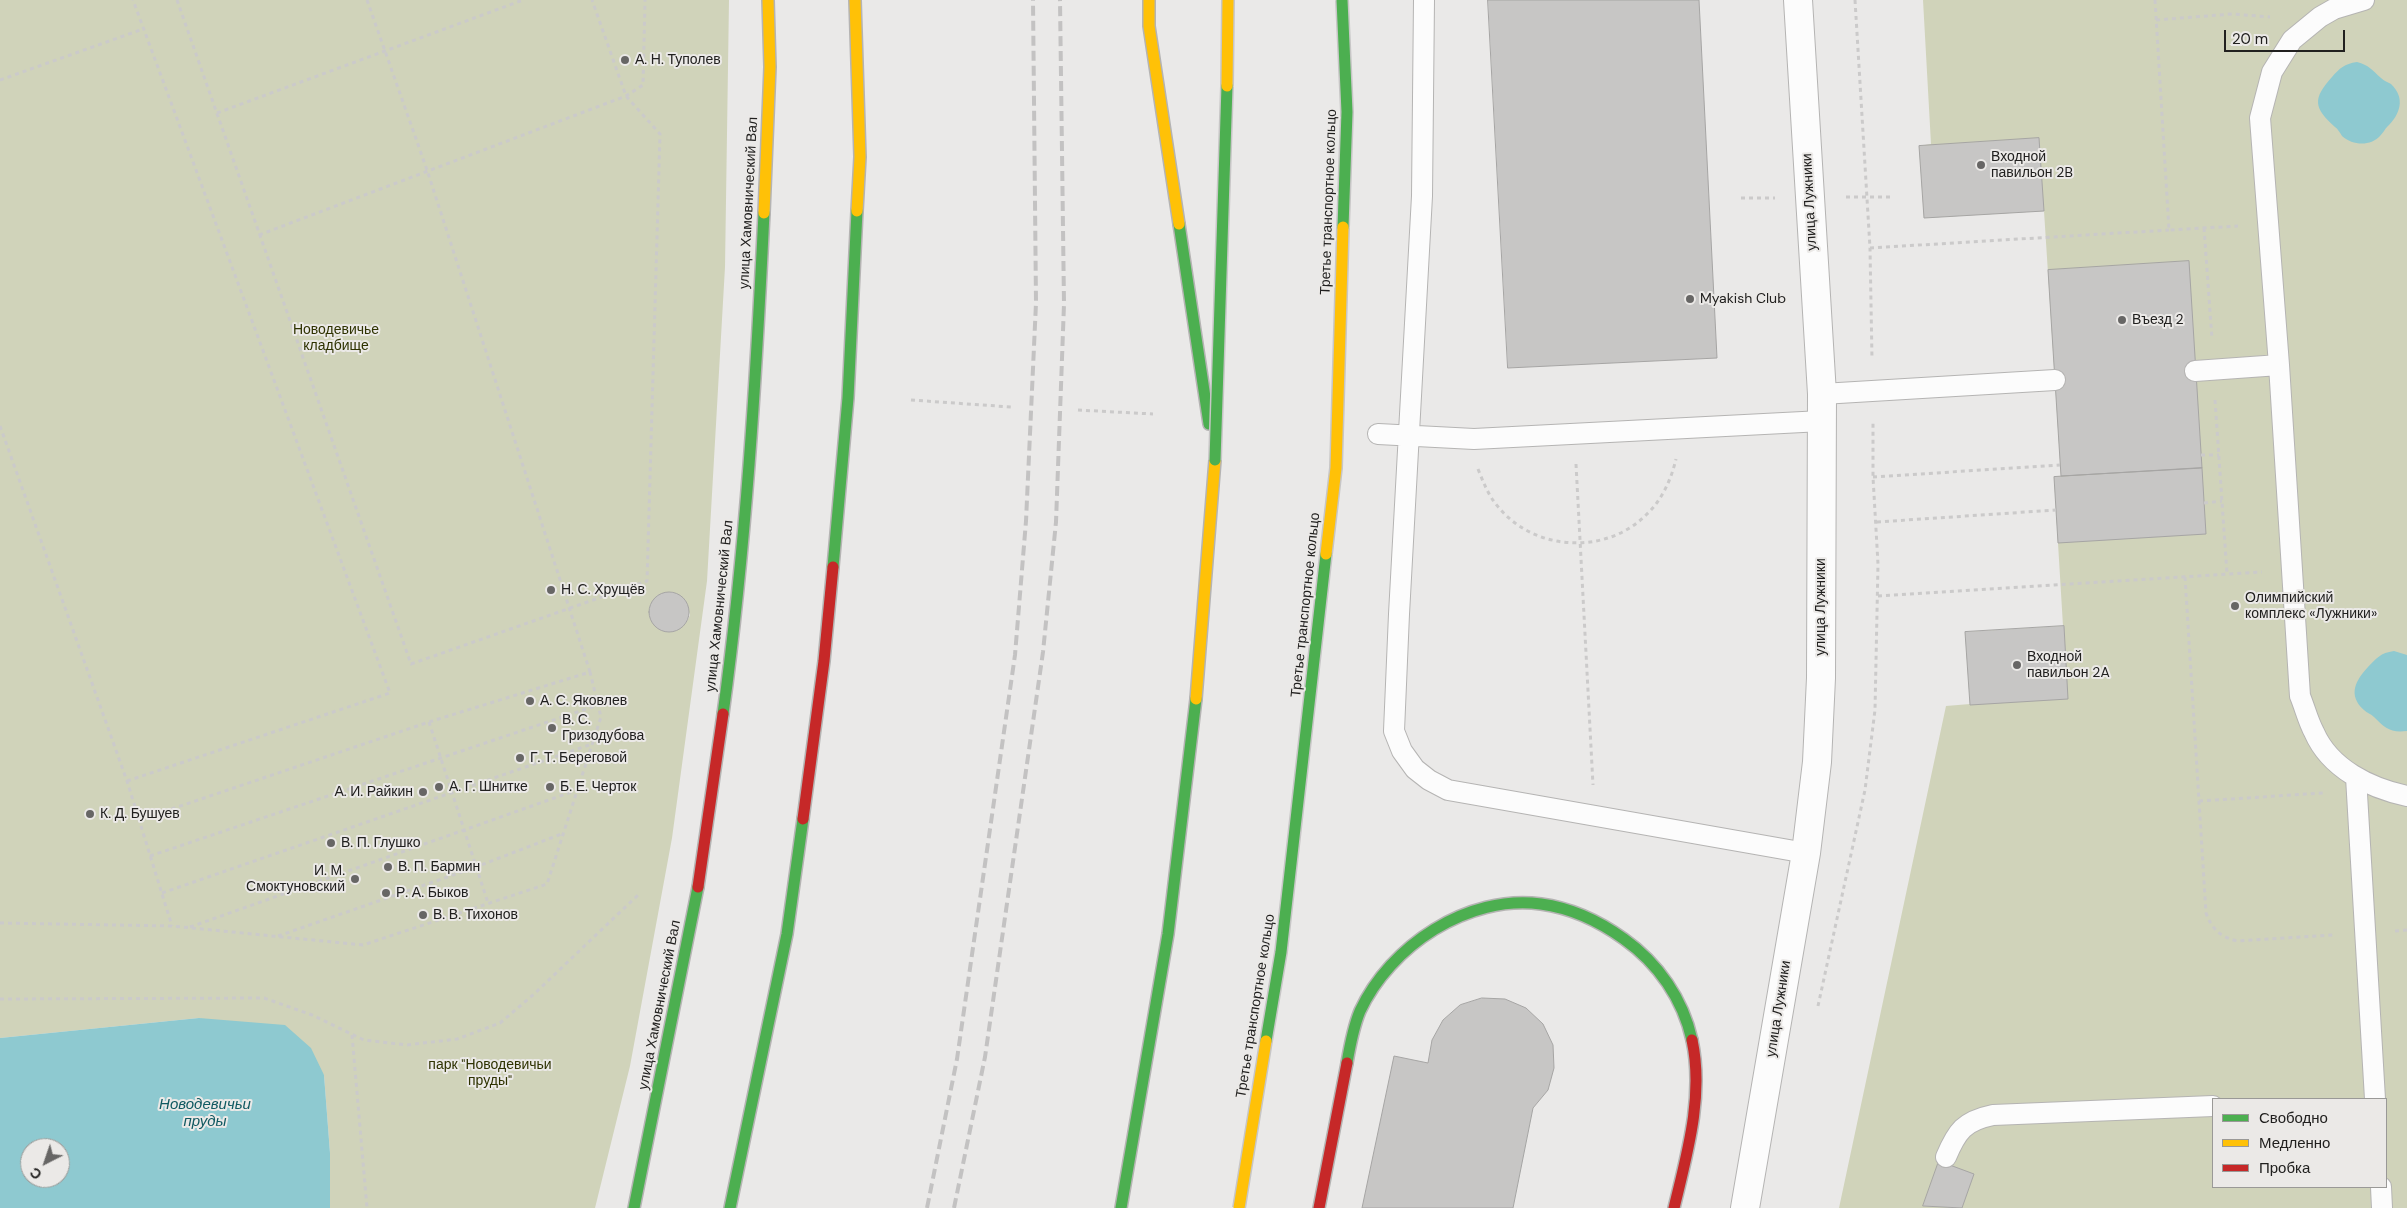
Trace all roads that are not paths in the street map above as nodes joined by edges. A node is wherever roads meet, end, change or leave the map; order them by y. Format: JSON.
{"nodes":[{"id":1,"x":768,"y":0,"type":"edge"},
{"id":2,"x":855,"y":0,"type":"edge"},
{"id":3,"x":1149,"y":0,"type":"edge"},
{"id":4,"x":1228,"y":0,"type":"edge"},
{"id":5,"x":1342,"y":0,"type":"edge"},
{"id":6,"x":1424,"y":0,"type":"edge"},
{"id":7,"x":1798,"y":0,"type":"edge"},
{"id":8,"x":2364,"y":0,"type":"edge"},
{"id":9,"x":2316,"y":14,"type":"edge"},
{"id":10,"x":2279,"y":366,"type":"junction"},
{"id":11,"x":2195,"y":371,"type":"dead end"},
{"id":12,"x":2055,"y":380,"type":"dead end"},
{"id":13,"x":1822,"y":394,"type":"junction"},
{"id":14,"x":1822,"y":422,"type":"junction"},
{"id":15,"x":1378,"y":434,"type":"dead end"},
{"id":16,"x":1408,"y":436,"type":"junction"},
{"id":17,"x":1215,"y":460,"type":"junction"},
{"id":18,"x":2356,"y":784,"type":"junction"},
{"id":19,"x":2407,"y":796,"type":"edge"},
{"id":20,"x":1806,"y":853,"type":"junction"},
{"id":21,"x":2375,"y":1098,"type":"edge"},
{"id":22,"x":2212,"y":1106,"type":"edge"},
{"id":23,"x":1946,"y":1157,"type":"dead end"},
{"id":24,"x":2381,"y":1188,"type":"edge"},
{"id":25,"x":634,"y":1208,"type":"edge"},
{"id":26,"x":730,"y":1208,"type":"edge"},
{"id":27,"x":1121,"y":1208,"type":"edge"},
{"id":28,"x":1239,"y":1208,"type":"edge"},
{"id":29,"x":1319,"y":1208,"type":"edge"},
{"id":30,"x":1674,"y":1208,"type":"edge"},
{"id":31,"x":1745,"y":1208,"type":"edge"},
{"id":32,"x":2382,"y":1208,"type":"edge"}],
"edges":[{"from":1,"to":25,"type":"main road","name":"улица Хамовнический Вал"},
{"from":2,"to":26,"type":"main road"},
{"from":3,"to":17,"type":"main road"},
{"from":4,"to":17,"type":"main road","bridge":true},
{"from":5,"to":28,"type":"main road","name":"Третье транспортное кольцо","bridge":true},
{"from":6,"to":16,"type":"lane"},
{"from":7,"to":13,"type":"street","name":"улица Лужники"},
{"from":8,"to":9,"type":"lane"},
{"from":9,"to":10,"type":"lane"},
{"from":10,"to":11,"type":"lane"},
{"from":10,"to":18,"type":"lane"},
{"from":12,"to":13,"type":"lane"},
{"from":13,"to":14,"type":"street","name":"улица Лужники"},
{"from":14,"to":16,"type":"lane"},
{"from":14,"to":20,"type":"street","name":"улица Лужники"},
{"from":15,"to":16,"type":"lane"},
{"from":16,"to":20,"type":"lane"},
{"from":17,"to":27,"type":"main road"},
{"from":18,"to":19,"type":"lane"},
{"from":18,"to":21,"type":"lane"},
{"from":20,"to":31,"type":"street","name":"улица Лужники"},
{"from":22,"to":23,"type":"lane"},
{"from":24,"to":32,"type":"lane"},
{"from":29,"to":30,"type":"main road"}]}
